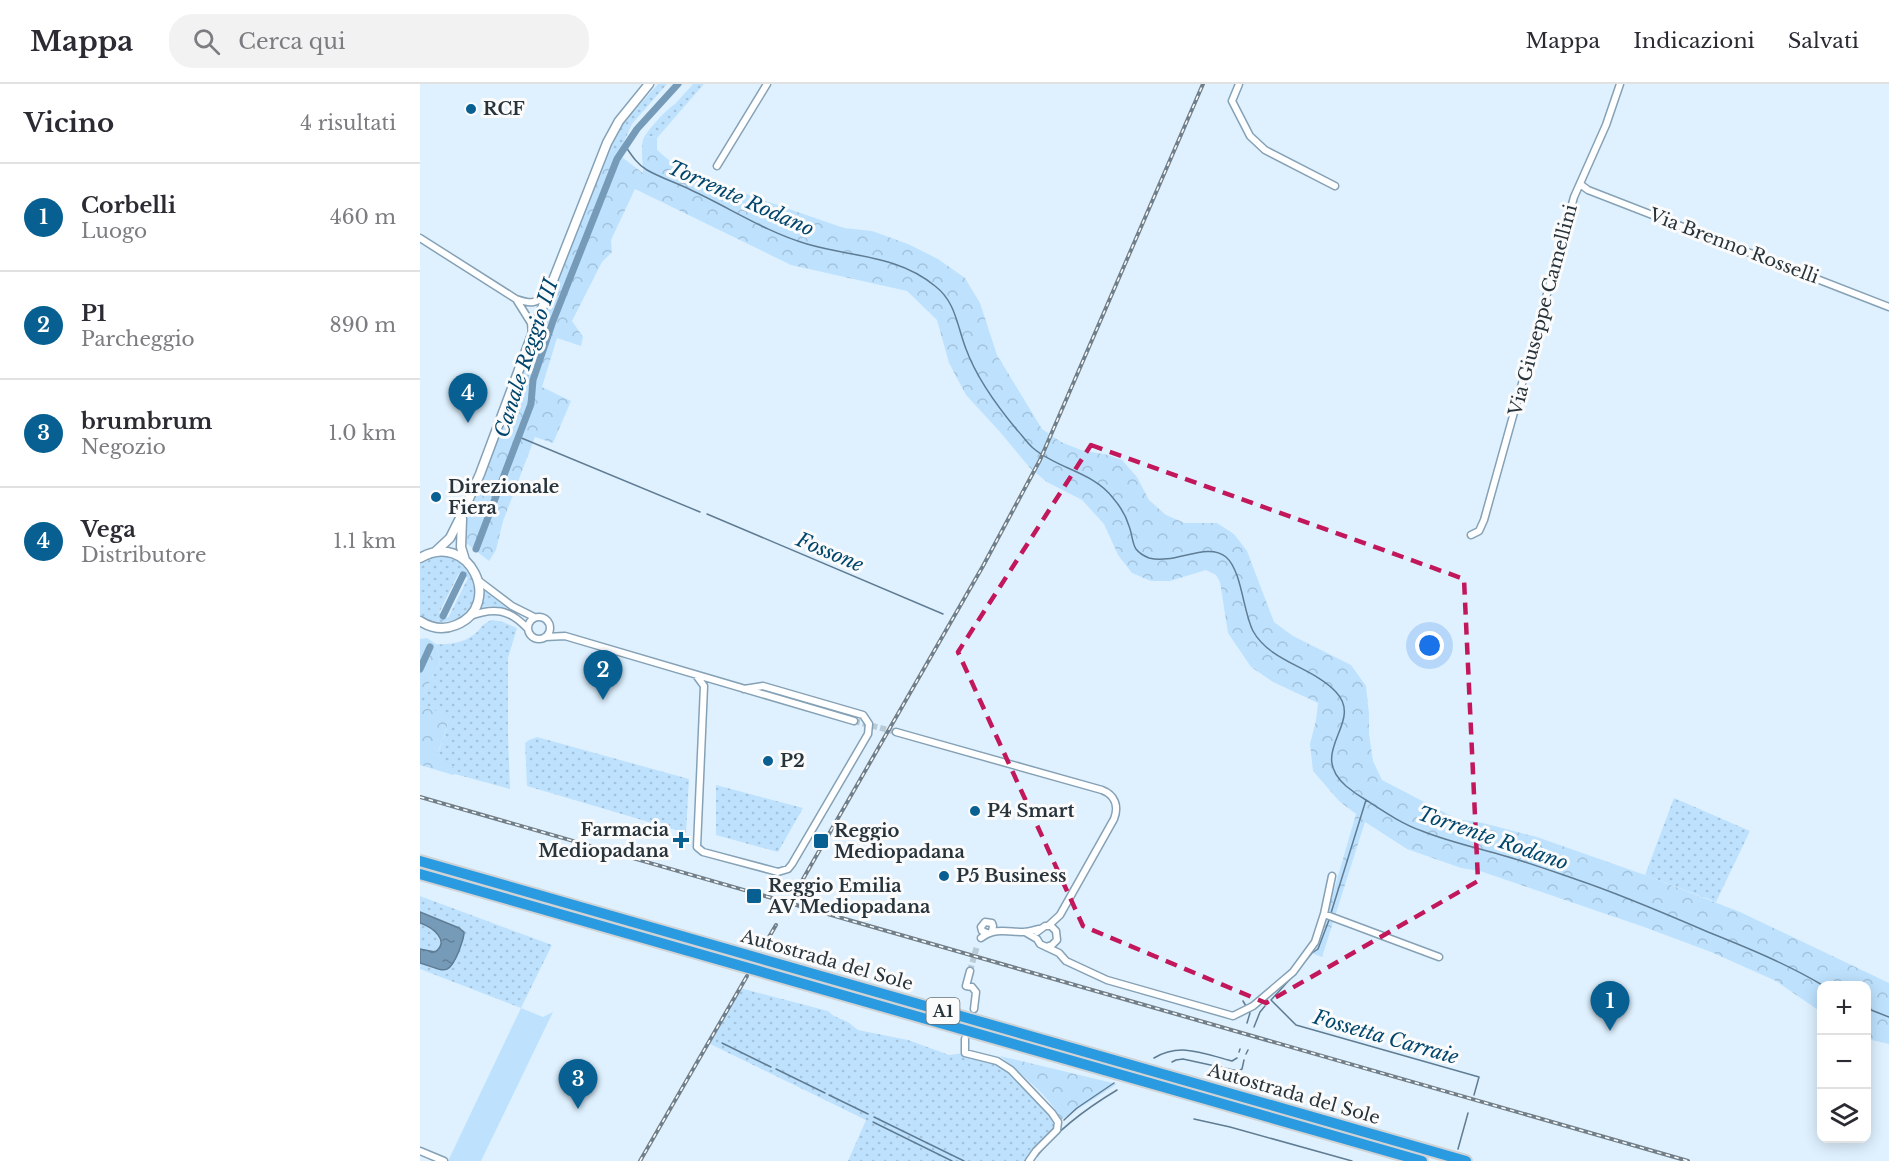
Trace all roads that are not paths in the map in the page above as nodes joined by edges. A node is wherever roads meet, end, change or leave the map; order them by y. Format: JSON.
{"nodes":[{"id":1,"x":649,"y":84,"type":"edge"},
{"id":2,"x":767,"y":84,"type":"edge"},
{"id":3,"x":1239,"y":84,"type":"edge"},
{"id":4,"x":1620,"y":84,"type":"edge"},
{"id":5,"x":717,"y":166,"type":"dead end"},
{"id":6,"x":1580,"y":183,"type":"junction"},
{"id":7,"x":1335,"y":186,"type":"dead end"},
{"id":8,"x":420,"y":238,"type":"edge"},
{"id":9,"x":547,"y":295,"type":"junction"},
{"id":10,"x":516,"y":299,"type":"junction"},
{"id":11,"x":529,"y":303,"type":"junction"},
{"id":12,"x":1889,"y":307,"type":"edge"},
{"id":13,"x":539,"y":316,"type":"junction"},
{"id":14,"x":527,"y":317,"type":"junction"},
{"id":15,"x":532,"y":334,"type":"junction"},
{"id":16,"x":464,"y":512,"type":"junction"},
{"id":17,"x":1471,"y":535,"type":"dead end"},
{"id":18,"x":435,"y":552,"type":"junction"},
{"id":19,"x":421,"y":557,"type":"edge"},
{"id":20,"x":465,"y":560,"type":"junction"},
{"id":21,"x":479,"y":581,"type":"junction"},
{"id":22,"x":470,"y":616,"type":"junction"},
{"id":23,"x":534,"y":618,"type":"junction"},
{"id":24,"x":549,"y":623,"type":"junction"},
{"id":25,"x":422,"y":625,"type":"edge"},
{"id":26,"x":527,"y":628,"type":"junction"},
{"id":27,"x":565,"y":636,"type":"junction"},
{"id":28,"x":545,"y":637,"type":"junction"},
{"id":29,"x":696,"y":675,"type":"junction"},
{"id":30,"x":744,"y":689,"type":"junction"},
{"id":31,"x":854,"y":721,"type":"tunnel mouth"},
{"id":32,"x":896,"y":732,"type":"tunnel mouth"},
{"id":33,"x":420,"y":861,"type":"edge"},
{"id":34,"x":420,"y":874,"type":"edge"},
{"id":35,"x":1332,"y":876,"type":"dead end"},
{"id":36,"x":1324,"y":914,"type":"junction"},
{"id":37,"x":1060,"y":915,"type":"junction"},
{"id":38,"x":1048,"y":926,"type":"junction"},
{"id":39,"x":1039,"y":929,"type":"junction"},
{"id":40,"x":1056,"y":931,"type":"junction"},
{"id":41,"x":1025,"y":932,"type":"junction"},
{"id":42,"x":1037,"y":939,"type":"junction"},
{"id":43,"x":1057,"y":940,"type":"junction"},
{"id":44,"x":977,"y":946,"type":"tunnel mouth"},
{"id":45,"x":1046,"y":946,"type":"junction"},
{"id":46,"x":1059,"y":953,"type":"junction"},
{"id":47,"x":1439,"y":957,"type":"dead end"},
{"id":48,"x":970,"y":971,"type":"tunnel mouth"},
{"id":49,"x":974,"y":1009,"type":"dead end"},
{"id":50,"x":965,"y":1039,"type":"dead end"},
{"id":51,"x":420,"y":1152,"type":"edge"},
{"id":52,"x":444,"y":1161,"type":"edge"},
{"id":53,"x":1029,"y":1161,"type":"edge"},
{"id":54,"x":1422,"y":1161,"type":"edge"},
{"id":55,"x":1466,"y":1161,"type":"edge"}],
"edges":[{"from":1,"to":9,"type":"street"},
{"from":2,"to":5,"type":"street"},
{"from":3,"to":7,"type":"street"},
{"from":4,"to":6,"type":"street","name":"Via Giuseppe Camellini"},
{"from":6,"to":12,"type":"street","name":"Via Brenno Rosselli"},
{"from":6,"to":17,"type":"street","name":"Via Giuseppe Camellini"},
{"from":8,"to":10,"type":"street"},
{"from":9,"to":11,"type":"street"},
{"from":9,"to":13,"type":"street"},
{"from":10,"to":11,"type":"street"},
{"from":10,"to":14,"type":"street"},
{"from":11,"to":13,"type":"street"},
{"from":13,"to":14,"type":"street"},
{"from":13,"to":15,"type":"street"},
{"from":14,"to":15,"type":"street"},
{"from":15,"to":16,"type":"street"},
{"from":16,"to":18,"type":"street"},
{"from":16,"to":20,"type":"street"},
{"from":18,"to":19,"type":"street"},
{"from":18,"to":20,"type":"street"},
{"from":20,"to":21,"type":"street"},
{"from":21,"to":22,"type":"street"},
{"from":21,"to":23,"type":"street"},
{"from":22,"to":25,"type":"street"},
{"from":22,"to":26,"type":"street"},
{"from":23,"to":24,"type":"street"},
{"from":23,"to":26,"type":"street"},
{"from":24,"to":27,"type":"street"},
{"from":24,"to":28,"type":"street"},
{"from":26,"to":28,"type":"street"},
{"from":27,"to":28,"type":"street"},
{"from":27,"to":29,"type":"street"},
{"from":29,"to":30,"type":"street"},
{"from":29,"to":30,"type":"street"},
{"from":30,"to":31,"type":"street"},
{"from":32,"to":37,"type":"street"},
{"from":33,"to":55,"type":"highway","name":"Autostrada del Sole","number":"A1"},
{"from":34,"to":54,"type":"highway","name":"Autostrada del Sole","number":"A1"},
{"from":35,"to":36,"type":"street"},
{"from":36,"to":46,"type":"street"},
{"from":36,"to":47,"type":"street"},
{"from":37,"to":38,"type":"street"},
{"from":37,"to":40,"type":"street"},
{"from":38,"to":39,"type":"street"},
{"from":38,"to":40,"type":"street"},
{"from":39,"to":41,"type":"street"},
{"from":39,"to":42,"type":"street"},
{"from":40,"to":43,"type":"street"},
{"from":41,"to":42,"type":"street"},
{"from":41,"to":44,"type":"street"},
{"from":42,"to":45,"type":"street"},
{"from":43,"to":45,"type":"street"},
{"from":43,"to":46,"type":"street"},
{"from":45,"to":46,"type":"street"},
{"from":48,"to":49,"type":"street"},
{"from":50,"to":53,"type":"street"},
{"from":51,"to":52,"type":"street"}]}
